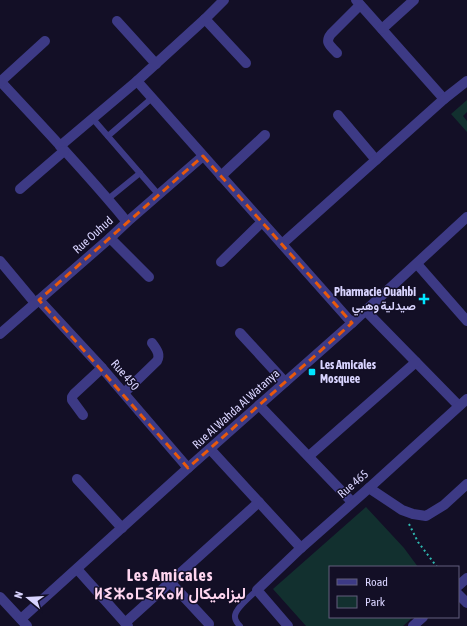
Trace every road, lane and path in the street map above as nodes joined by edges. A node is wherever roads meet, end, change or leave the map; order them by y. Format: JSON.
{"nodes":[{"id":1,"x":414,"y":0,"type":"edge"},
{"id":2,"x":220,"y":1,"type":"edge"},
{"id":3,"x":358,"y":2,"type":"edge"},
{"id":4,"x":205,"y":19,"type":"junction"},
{"id":5,"x":118,"y":21,"type":"dead end"},
{"id":6,"x":382,"y":29,"type":"junction"},
{"id":7,"x":45,"y":41,"type":"dead end"},
{"id":8,"x":337,"y":53,"type":"dead end"},
{"id":9,"x":246,"y":63,"type":"dead end"},
{"id":10,"x":156,"y":64,"type":"junction"},
{"id":11,"x":137,"y":81,"type":"junction"},
{"id":12,"x":467,"y":81,"type":"edge"},
{"id":13,"x":0,"y":82,"type":"edge"},
{"id":14,"x":152,"y":98,"type":"junction"},
{"id":15,"x":444,"y":100,"type":"junction"},
{"id":16,"x":338,"y":115,"type":"dead end"},
{"id":17,"x":93,"y":119,"type":"junction"},
{"id":18,"x":265,"y":135,"type":"dead end"},
{"id":19,"x":108,"y":136,"type":"junction"},
{"id":20,"x":62,"y":148,"type":"junction"},
{"id":21,"x":203,"y":156,"type":"junction"},
{"id":22,"x":376,"y":160,"type":"junction"},
{"id":23,"x":140,"y":173,"type":"junction"},
{"id":24,"x":221,"y":176,"type":"junction"},
{"id":25,"x":20,"y":189,"type":"dead end"},
{"id":26,"x":158,"y":194,"type":"junction"},
{"id":27,"x":108,"y":199,"type":"junction"},
{"id":28,"x":467,"y":217,"type":"edge"},
{"id":29,"x":127,"y":222,"type":"junction"},
{"id":30,"x":262,"y":222,"type":"junction"},
{"id":31,"x":110,"y":238,"type":"junction"},
{"id":32,"x":282,"y":244,"type":"junction"},
{"id":33,"x":0,"y":261,"type":"edge"},
{"id":34,"x":221,"y":262,"type":"dead end"},
{"id":35,"x":417,"y":264,"type":"junction"},
{"id":36,"x":149,"y":277,"type":"dead end"},
{"id":37,"x":37,"y":302,"type":"junction"},
{"id":38,"x":366,"y":311,"type":"junction"},
{"id":39,"x":467,"y":321,"type":"edge"},
{"id":40,"x":352,"y":323,"type":"junction"},
{"id":41,"x":0,"y":334,"type":"edge"},
{"id":42,"x":240,"y":334,"type":"dead end"},
{"id":43,"x":152,"y":343,"type":"dead end"},
{"id":44,"x":416,"y":362,"type":"junction"},
{"id":45,"x":102,"y":368,"type":"junction"},
{"id":46,"x":285,"y":382,"type":"junction"},
{"id":47,"x":124,"y":393,"type":"junction"},
{"id":48,"x":467,"y":399,"type":"edge"},
{"id":49,"x":259,"y":405,"type":"junction"},
{"id":50,"x":459,"y":406,"type":"junction"},
{"id":51,"x":83,"y":415,"type":"dead end"},
{"id":52,"x":210,"y":449,"type":"junction"},
{"id":53,"x":309,"y":456,"type":"junction"},
{"id":54,"x":188,"y":468,"type":"junction"},
{"id":55,"x":76,"y":479,"type":"dead end"},
{"id":56,"x":467,"y":484,"type":"edge"},
{"id":57,"x":369,"y":488,"type":"junction"},
{"id":58,"x":259,"y":502,"type":"junction"},
{"id":59,"x":352,"y":502,"type":"junction"},
{"id":60,"x":402,"y":510,"type":"junction"},
{"id":61,"x":122,"y":528,"type":"junction"},
{"id":62,"x":301,"y":548,"type":"junction"},
{"id":63,"x":436,"y":566,"type":"edge"},
{"id":64,"x":77,"y":569,"type":"junction"},
{"id":65,"x":467,"y":578,"type":"edge"},
{"id":66,"x":171,"y":583,"type":"junction"},
{"id":67,"x":459,"y":585,"type":"edge"},
{"id":68,"x":257,"y":590,"type":"junction"},
{"id":69,"x":459,"y":595,"type":"edge"},
{"id":70,"x":0,"y":597,"type":"edge"},
{"id":71,"x":467,"y":603,"type":"edge"},
{"id":72,"x":422,"y":618,"type":"edge"},
{"id":73,"x":24,"y":623,"type":"edge"},
{"id":74,"x":209,"y":624,"type":"dead end"},
{"id":75,"x":126,"y":625,"type":"edge"},
{"id":76,"x":240,"y":626,"type":"edge"},
{"id":77,"x":288,"y":626,"type":"edge"},
{"id":78,"x":413,"y":626,"type":"edge"}],
"edges":[{"from":1,"to":6,"type":"street"},
{"from":2,"to":4,"type":"street"},
{"from":3,"to":6,"type":"street"},
{"from":3,"to":8,"type":"street"},
{"from":4,"to":9,"type":"street"},
{"from":4,"to":10,"type":"street"},
{"from":5,"to":10,"type":"street"},
{"from":6,"to":15,"type":"street"},
{"from":7,"to":13,"type":"street"},
{"from":10,"to":11,"type":"street"},
{"from":11,"to":14,"type":"street"},
{"from":11,"to":17,"type":"street"},
{"from":12,"to":15,"type":"street"},
{"from":13,"to":20,"type":"street"},
{"from":14,"to":19,"type":"lane"},
{"from":14,"to":21,"type":"street"},
{"from":15,"to":22,"type":"street"},
{"from":16,"to":22,"type":"street"},
{"from":17,"to":19,"type":"lane"},
{"from":17,"to":20,"type":"street"},
{"from":18,"to":24,"type":"street"},
{"from":19,"to":23,"type":"lane"},
{"from":20,"to":25,"type":"street"},
{"from":20,"to":27,"type":"street"},
{"from":21,"to":24,"type":"street"},
{"from":21,"to":26,"type":"street","name":"Rue Ouhud"},
{"from":22,"to":32,"type":"street"},
{"from":23,"to":26,"type":"lane"},
{"from":23,"to":27,"type":"lane"},
{"from":24,"to":30,"type":"street"},
{"from":26,"to":29,"type":"street","name":"Rue Ouhud"},
{"from":27,"to":29,"type":"street"},
{"from":28,"to":35,"type":"street","name":"Rue Al Wahda Al Watanya"},
{"from":29,"to":31,"type":"street","name":"Rue Ouhud"},
{"from":30,"to":32,"type":"street"},
{"from":30,"to":34,"type":"street"},
{"from":31,"to":36,"type":"street"},
{"from":31,"to":37,"type":"street","name":"Rue Ouhud"},
{"from":32,"to":40,"type":"street"},
{"from":33,"to":37,"type":"street","name":"Rue 450"},
{"from":35,"to":38,"type":"street","name":"Rue Al Wahda Al Watanya"},
{"from":35,"to":39,"type":"street"},
{"from":37,"to":41,"type":"street","name":"Rue Ouhud"},
{"from":37,"to":45,"type":"street","name":"Rue 450"},
{"from":38,"to":40,"type":"street","name":"Rue Al Wahda Al Watanya"},
{"from":38,"to":44,"type":"street"},
{"from":40,"to":46,"type":"street","name":"Rue Al Wahda Al Watanya"},
{"from":42,"to":46,"type":"street"},
{"from":43,"to":47,"type":"street"},
{"from":44,"to":50,"type":"street"},
{"from":44,"to":53,"type":"street"},
{"from":45,"to":47,"type":"street","name":"Rue 450"},
{"from":45,"to":51,"type":"street"},
{"from":46,"to":49,"type":"street","name":"Rue Al Wahda Al Watanya"},
{"from":47,"to":54,"type":"street","name":"Rue 450"},
{"from":48,"to":50,"type":"street","name":"Rue 465"},
{"from":49,"to":52,"type":"street","name":"Rue Al Wahda Al Watanya"},
{"from":49,"to":53,"type":"street"},
{"from":50,"to":57,"type":"street","name":"Rue 465"},
{"from":52,"to":54,"type":"street","name":"Rue Al Wahda Al Watanya"},
{"from":52,"to":58,"type":"street"},
{"from":53,"to":59,"type":"street"},
{"from":54,"to":61,"type":"street","name":"Rue Al Wahda Al Watanya"},
{"from":55,"to":61,"type":"street"},
{"from":56,"to":60,"type":"street"},
{"from":57,"to":59,"type":"street","name":"Rue 465"},
{"from":57,"to":60,"type":"street"},
{"from":58,"to":62,"type":"street"},
{"from":58,"to":66,"type":"street"},
{"from":59,"to":62,"type":"street","name":"Rue 465"},
{"from":60,"to":63,"type":"path"},
{"from":61,"to":64,"type":"street","name":"Rue Al Wahda Al Watanya"},
{"from":62,"to":68,"type":"street","name":"Rue 465"},
{"from":64,"to":73,"type":"street","name":"Rue Al Wahda Al Watanya"},
{"from":64,"to":75,"type":"street"},
{"from":65,"to":67,"type":"street"},
{"from":66,"to":74,"type":"street"},
{"from":66,"to":75,"type":"street"},
{"from":68,"to":76,"type":"lane"},
{"from":68,"to":77,"type":"street"},
{"from":69,"to":71,"type":"street"},
{"from":70,"to":73,"type":"street"},
{"from":72,"to":78,"type":"street"}]}
